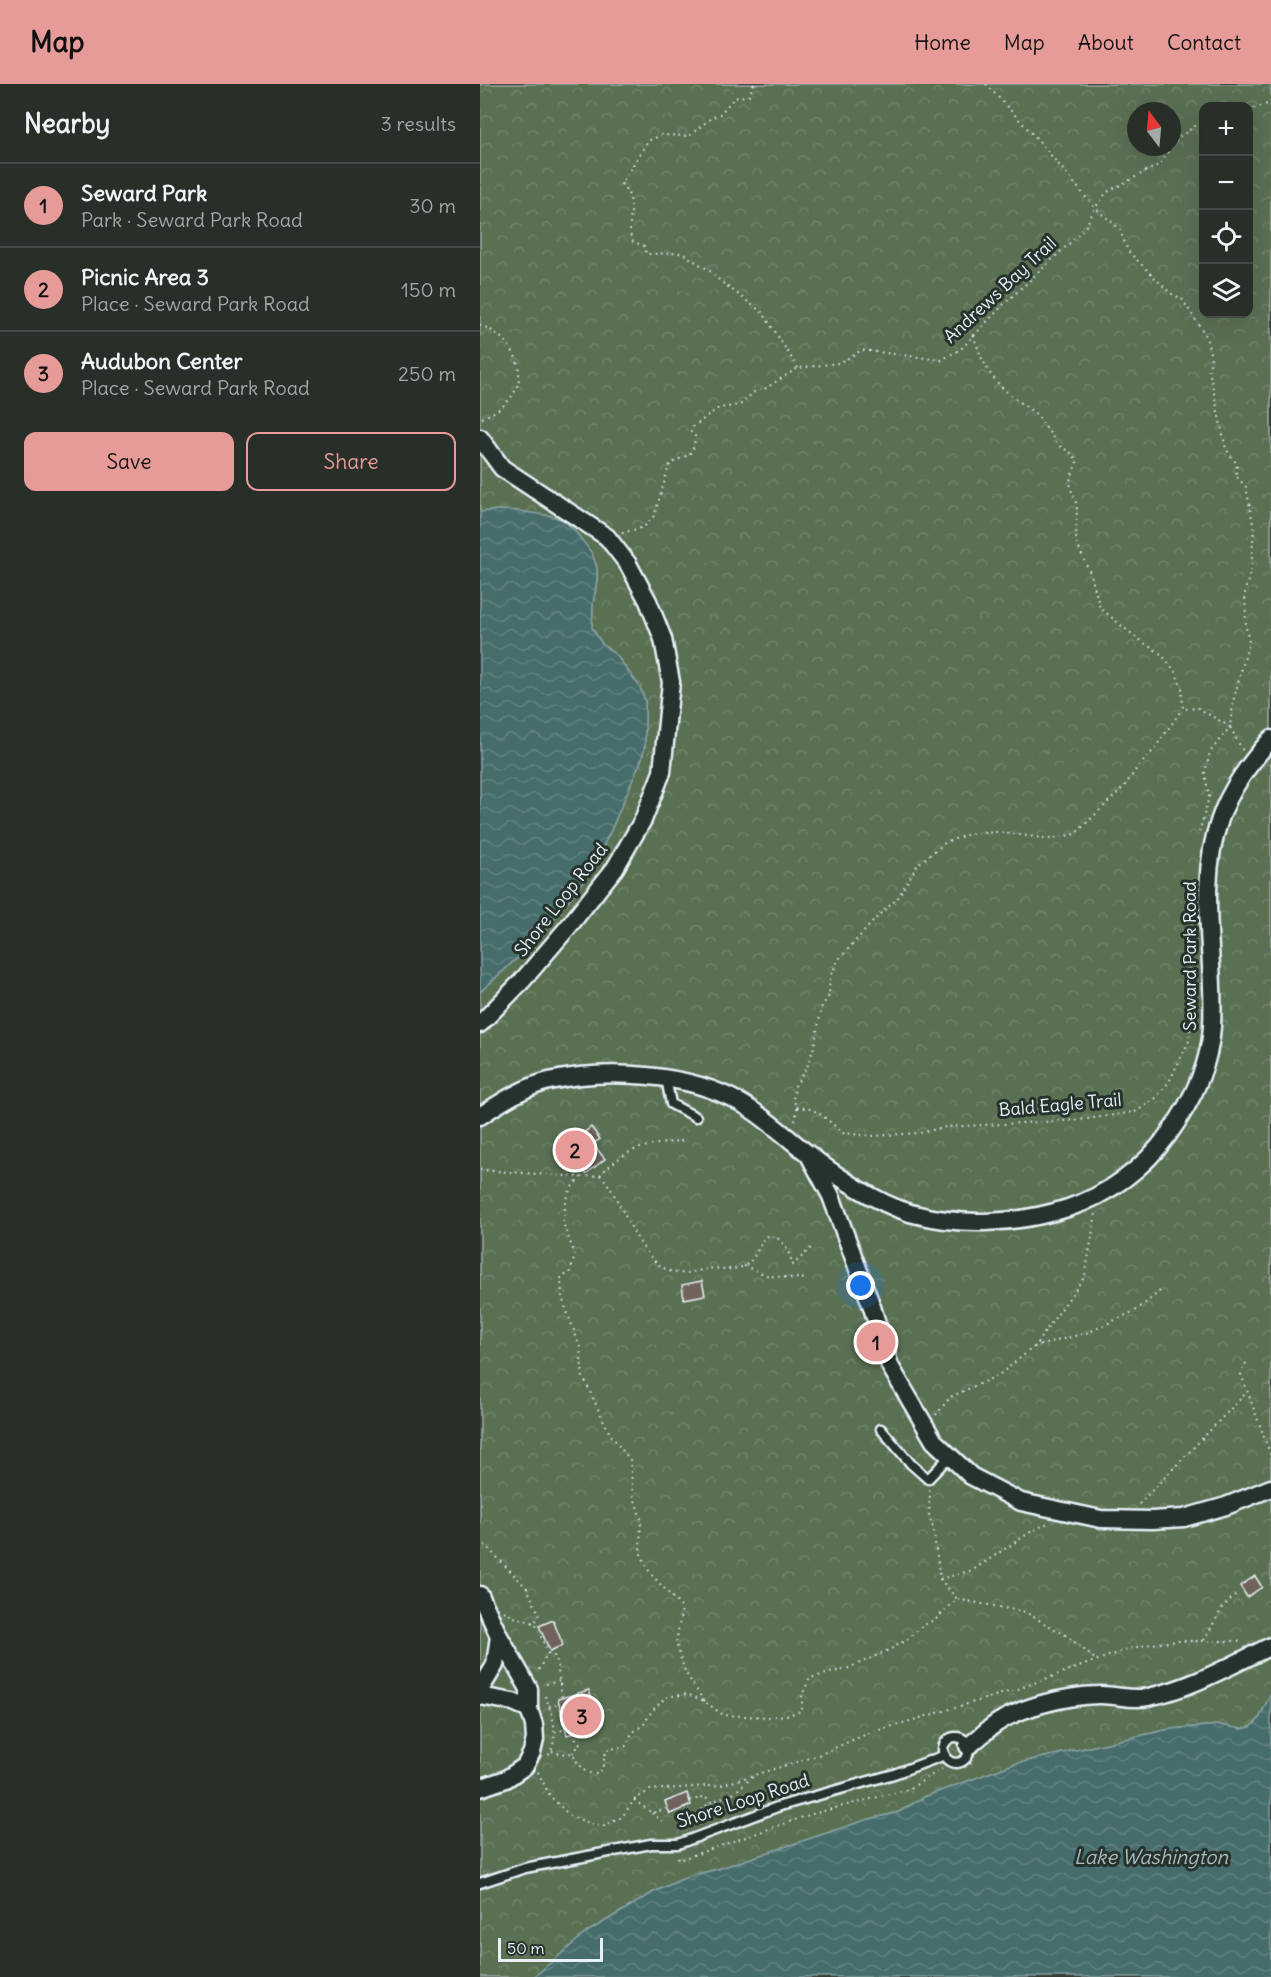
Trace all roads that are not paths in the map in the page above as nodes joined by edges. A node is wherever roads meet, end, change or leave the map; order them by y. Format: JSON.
{"nodes":[{"id":1,"x":480,"y":438,"type":"edge"},
{"id":2,"x":1271,"y":739,"type":"edge"},
{"id":3,"x":480,"y":1024,"type":"edge"},
{"id":4,"x":666,"y":1078,"type":"junction"},
{"id":5,"x":480,"y":1116,"type":"edge"},
{"id":6,"x":696,"y":1118,"type":"dead end"},
{"id":7,"x":808,"y":1154,"type":"junction"},
{"id":8,"x":881,"y":1429,"type":"dead end"},
{"id":9,"x":950,"y":1456,"type":"junction"},
{"id":10,"x":1271,"y":1488,"type":"edge"},
{"id":11,"x":480,"y":1595,"type":"edge"},
{"id":12,"x":500,"y":1636,"type":"junction"},
{"id":13,"x":1271,"y":1646,"type":"edge"},
{"id":14,"x":480,"y":1687,"type":"edge"},
{"id":15,"x":480,"y":1696,"type":"edge"},
{"id":16,"x":529,"y":1709,"type":"junction"},
{"id":17,"x":973,"y":1743,"type":"junction"},
{"id":18,"x":945,"y":1755,"type":"junction"},
{"id":19,"x":480,"y":1788,"type":"edge"},
{"id":20,"x":480,"y":1883,"type":"edge"}],
"edges":[{"from":1,"to":3,"type":"street","name":"Shore Loop Road"},
{"from":2,"to":7,"type":"street","name":"Seward Park Road"},
{"from":4,"to":5,"type":"street","name":"Seward Park Road"},
{"from":4,"to":6,"type":"lane"},
{"from":4,"to":7,"type":"street","name":"Seward Park Road"},
{"from":7,"to":9,"type":"street","name":"Seward Park Road"},
{"from":8,"to":9,"type":"lane"},
{"from":9,"to":10,"type":"street","name":"Seward Park Road"},
{"from":11,"to":12,"type":"street"},
{"from":12,"to":14,"type":"street"},
{"from":12,"to":16,"type":"street"},
{"from":13,"to":17,"type":"street","name":"Shore Loop Road"},
{"from":15,"to":16,"type":"street"},
{"from":16,"to":19,"type":"street"},
{"from":17,"to":18,"type":"lane","name":"Shore Loop Road"},
{"from":17,"to":18,"type":"lane","name":"Shore Loop Road"},
{"from":18,"to":20,"type":"lane","name":"Shore Loop Road"}]}
